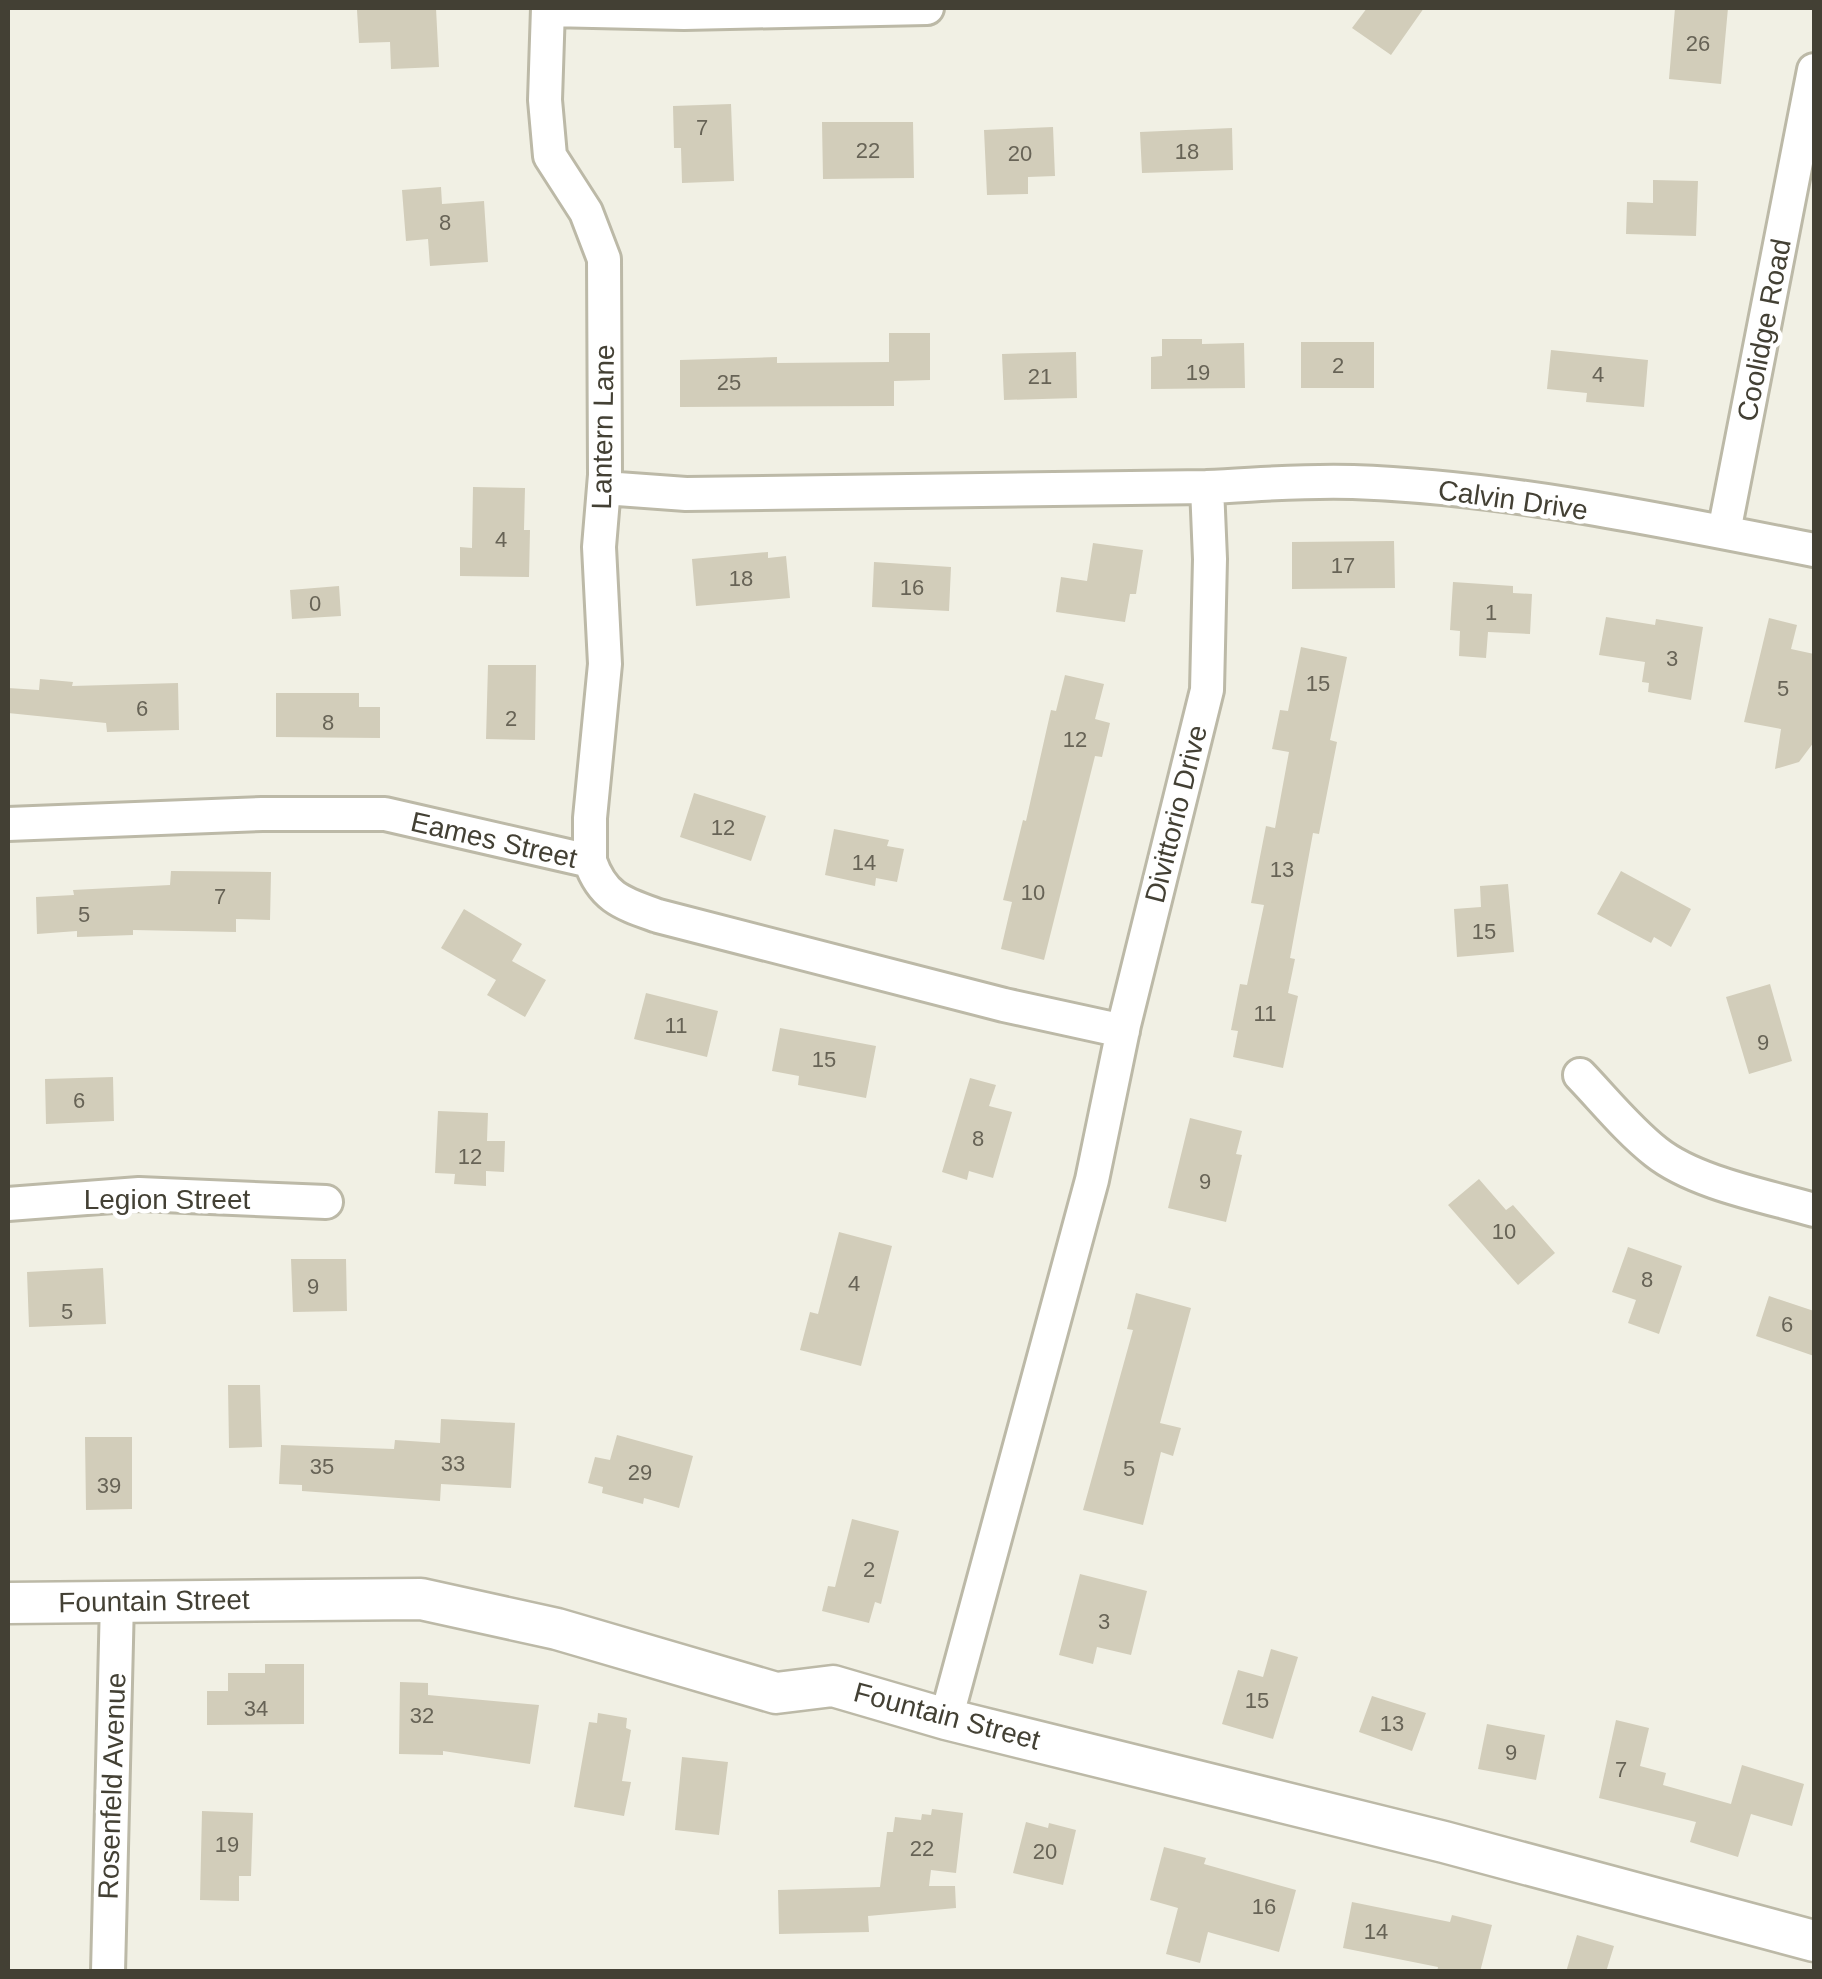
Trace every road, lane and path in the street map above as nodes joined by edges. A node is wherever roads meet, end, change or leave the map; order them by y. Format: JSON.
{"nodes":[{"id":1,"x":928,"y":8,"type":"edge"},
{"id":2,"x":548,"y":9,"type":"edge"},
{"id":3,"x":1814,"y":70,"type":"edge"},
{"id":4,"x":1207,"y":487,"type":"junction"},
{"id":5,"x":604,"y":488,"type":"junction"},
{"id":6,"x":1724,"y":532,"type":"junction"},
{"id":7,"x":1814,"y":550,"type":"edge"},
{"id":8,"x":8,"y":824,"type":"edge"},
{"id":9,"x":590,"y":861,"type":"junction"},
{"id":10,"x":1122,"y":1031,"type":"junction"},
{"id":11,"x":1580,"y":1075,"type":"dead end"},
{"id":12,"x":326,"y":1202,"type":"dead end"},
{"id":13,"x":8,"y":1204,"type":"edge"},
{"id":14,"x":1814,"y":1210,"type":"edge"},
{"id":15,"x":117,"y":1601,"type":"junction"},
{"id":16,"x":8,"y":1603,"type":"edge"},
{"id":17,"x":946,"y":1719,"type":"junction"},
{"id":18,"x":1814,"y":1941,"type":"edge"},
{"id":19,"x":108,"y":1972,"type":"edge"}],
"edges":[{"from":1,"to":2,"type":"street"},
{"from":2,"to":5,"type":"street","name":"Lantern Lane"},
{"from":3,"to":6,"type":"street","name":"Coolidge Road"},
{"from":4,"to":5,"type":"street"},
{"from":4,"to":6,"type":"street","name":"Calvin Drive"},
{"from":4,"to":10,"type":"street","name":"Divittorio Drive"},
{"from":5,"to":9,"type":"street","name":"Lantern Lane"},
{"from":6,"to":7,"type":"street","name":"Calvin Drive"},
{"from":8,"to":9,"type":"street","name":"Eames Street"},
{"from":9,"to":10,"type":"street","name":"Eames Street"},
{"from":10,"to":17,"type":"street","name":"Divittorio Drive"},
{"from":11,"to":14,"type":"street"},
{"from":12,"to":13,"type":"street","name":"Legion Street"},
{"from":15,"to":16,"type":"street","name":"Fountain Street"},
{"from":15,"to":17,"type":"street","name":"Fountain Street"},
{"from":15,"to":19,"type":"street","name":"Rosenfeld Avenue"},
{"from":17,"to":18,"type":"street","name":"Fountain Street"}]}
